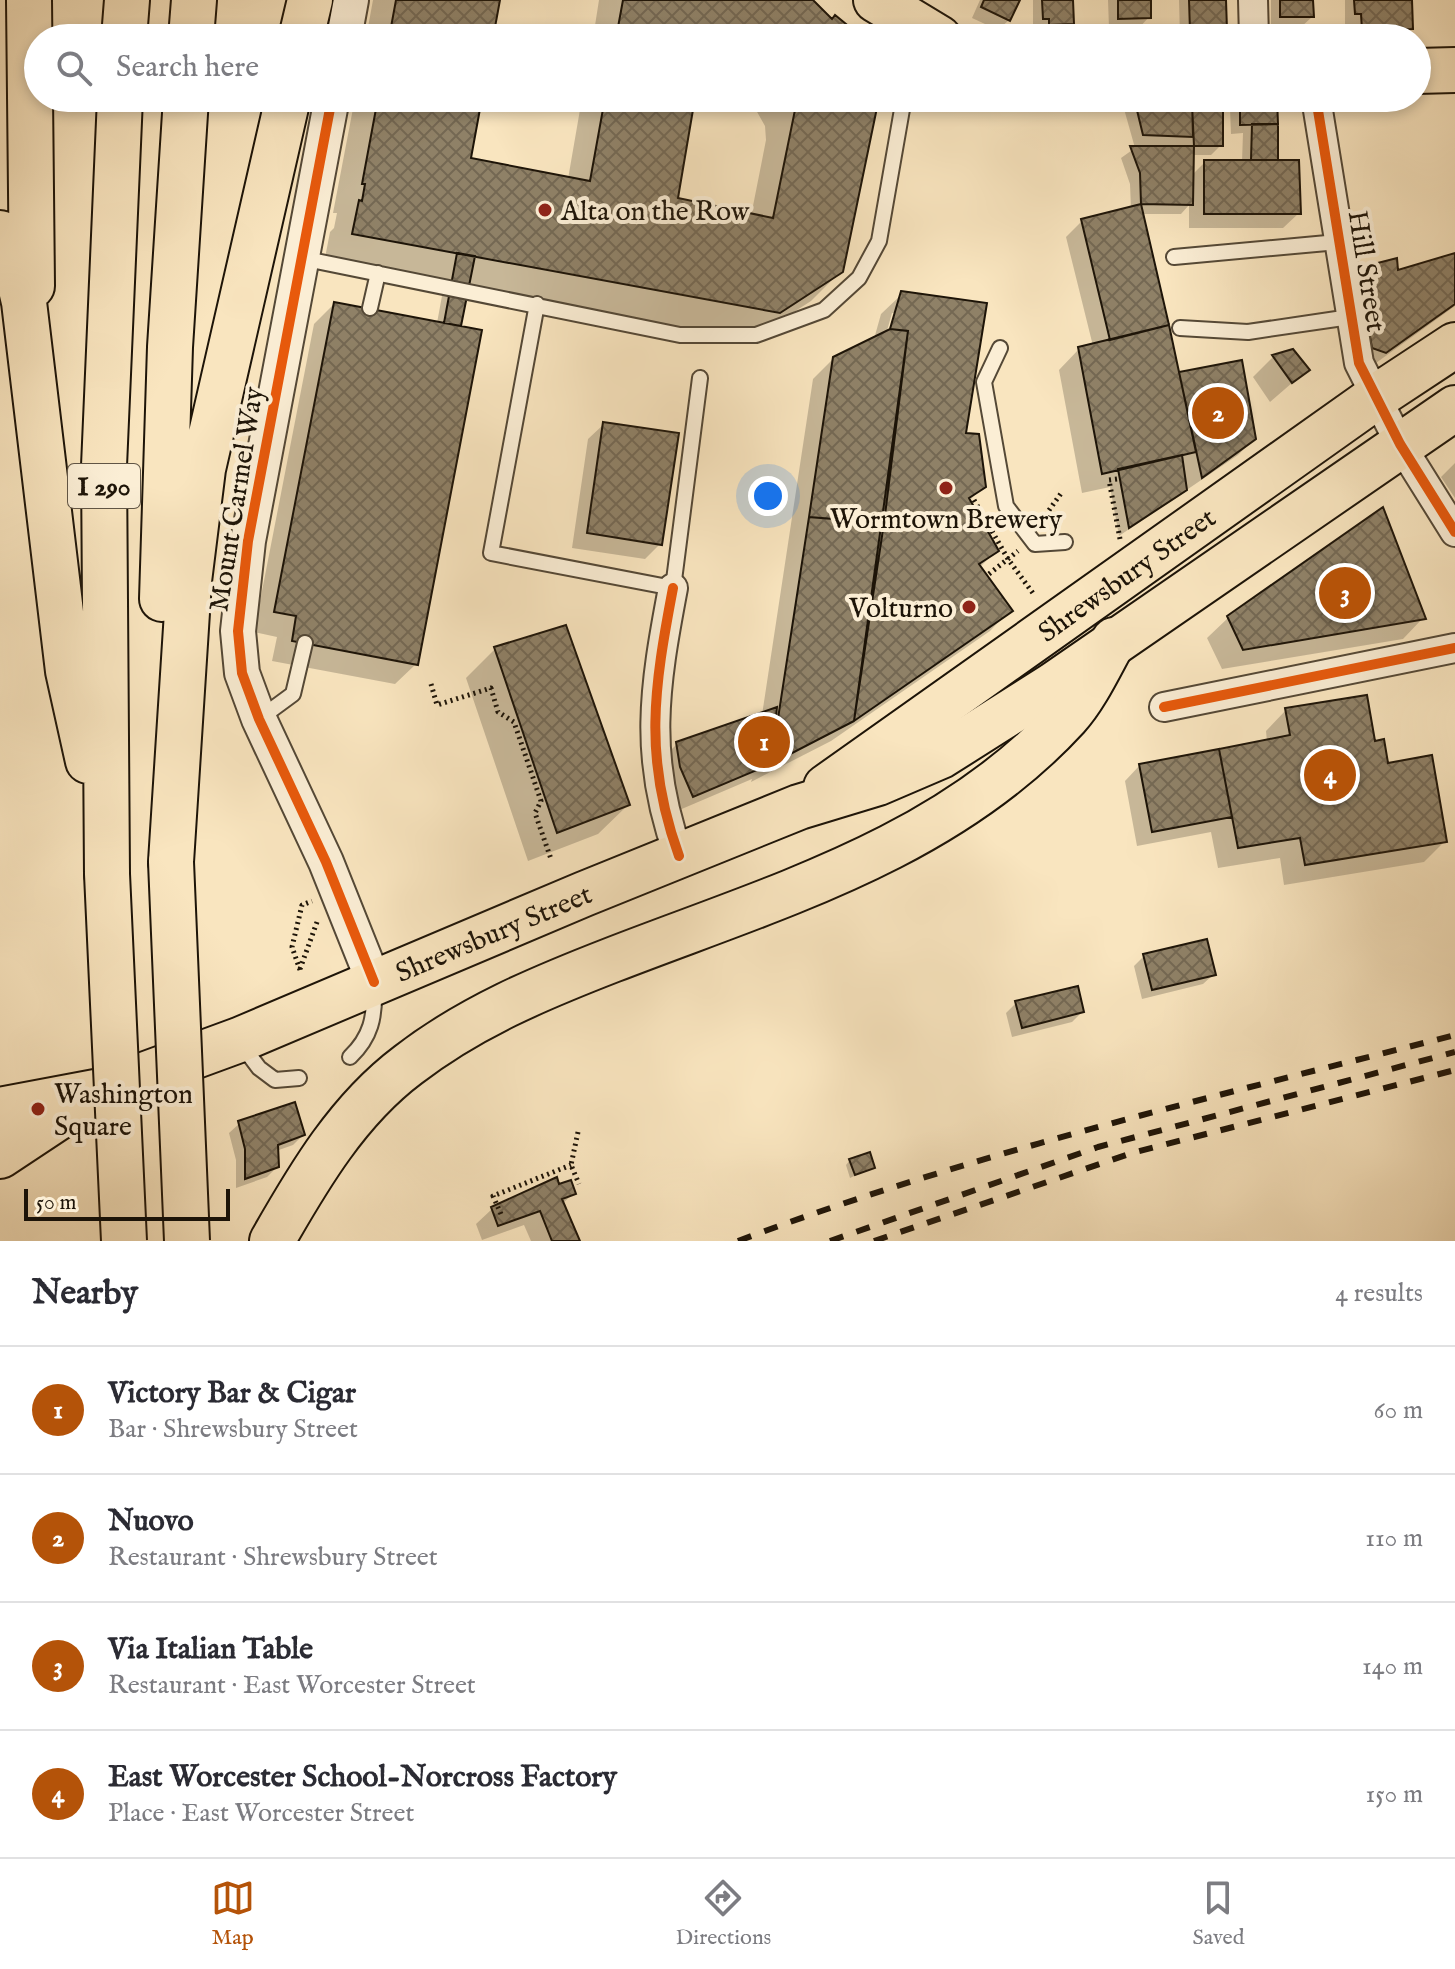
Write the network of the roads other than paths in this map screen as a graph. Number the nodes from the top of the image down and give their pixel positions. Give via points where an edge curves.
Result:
1 (29, 0) edge
2 (127, 0) edge
3 (194, 0) edge
4 (310, 0) edge
5 (351, 0) edge
6 (876, 0) edge
7 (1253, 0) edge
8 (29, 24) edge
9 (125, 24) edge
10 (192, 24) edge
11 (304, 24) edge
12 (347, 24) edge
13 (910, 24) edge
14 (1254, 24) edge
15 (1455, 70) edge
16 (1431, 71) edge
17 (30, 112) edge
18 (119, 112) edge
19 (185, 112) edge
20 (285, 112) edge
21 (329, 112) edge
22 (902, 112) edge
23 (1318, 112) edge
24 (0, 233) edge
25 (1338, 242) junction
26 (1174, 257) dead end
27 (301, 258) junction
28 (378, 273) junction
29 (537, 304) junction
30 (370, 308) dead end
31 (1350, 317) junction
32 (1180, 328) dead end
33 (1455, 345) edge
34 (1000, 348) dead end
35 (32, 364) junction
36 (700, 378) dead end
37 (1376, 397) junction
38 (1455, 408) edge
39 (1400, 444) junction
40 (1455, 532) edge
41 (1065, 542) dead end
42 (673, 588) junction
43 (1114, 640) junction
44 (305, 643) dead end
45 (1455, 648) edge
46 (1164, 707) dead end
47 (259, 719) junction
48 (799, 807) junction
49 (679, 856) junction
50 (171, 862) junction
51 (107, 874) junction
52 (374, 982) junction
53 (239, 1040) junction
54 (350, 1057) dead end
55 (299, 1078) dead end
56 (100, 1091) junction
57 (0, 1110) edge
58 (0, 1156) edge
59 (124, 1241) edge
60 (187, 1241) edge
61 (272, 1241) edge

1 - 8 main road
2 - 9 main road
3 - 10 main road
4 - 11 main road
5 - 12 street
6 - 13 main road
7 - 14 street
15 - 16 main road
17 - 35 main road
18 - 51 main road, I 290 via 104,466
19 - 50 main road, I 290 via 162,552
20 - 50 main road via 203,469 189,581
21 - 27 street, Mount Carmel Way
22 - 29 lane via 879,241 859,278 824,310 756,335 680,335
23 - 25 street, Hill Street
24 - 35 main road via 17,272
25 - 26 lane
25 - 31 street, Hill Street
27 - 28 lane
27 - 47 street, Mount Carmel Way via 248,541 239,617 239,658
28 - 29 lane
28 - 30 lane
29 - 42 lane via 491,553
31 - 32 lane via 1248,332
31 - 37 street, Hill Street via 1359,363
33 - 37 main road, Shrewsbury Street
34 - 41 lane via 984,382 1006,506 1035,544
35 - 51 main road via 68,671
36 - 42 lane
37 - 39 street, Hill Street
37 - 48 main road, Shrewsbury Street
38 - 39 main road, Shrewsbury Street
39 - 40 street, Hill Street
39 - 43 main road, Shrewsbury Street
42 - 49 street via 653,707 664,814
43 - 48 main road, Shrewsbury Street via 941,756 878,783
43 - 61 main road via 1069,715 998,783 944,819 812,884 523,995 408,1065 375,1095 315,1168
44 - 47 lane via 293,694
45 - 46 street
47 - 52 street, Mount Carmel Way via 326,862
48 - 49 main road, Shrewsbury Street
49 - 52 main road, Shrewsbury Street
50 - 60 main road, I 290, bridge
51 - 59 main road, I 290, bridge
52 - 53 main road, Shrewsbury Street
52 - 54 lane via 375,1017
53 - 55 lane via 275,1080
53 - 56 main road, Shrewsbury Street
56 - 57 main road, Shrewsbury Street
56 - 58 main road, Shrewsbury Street

